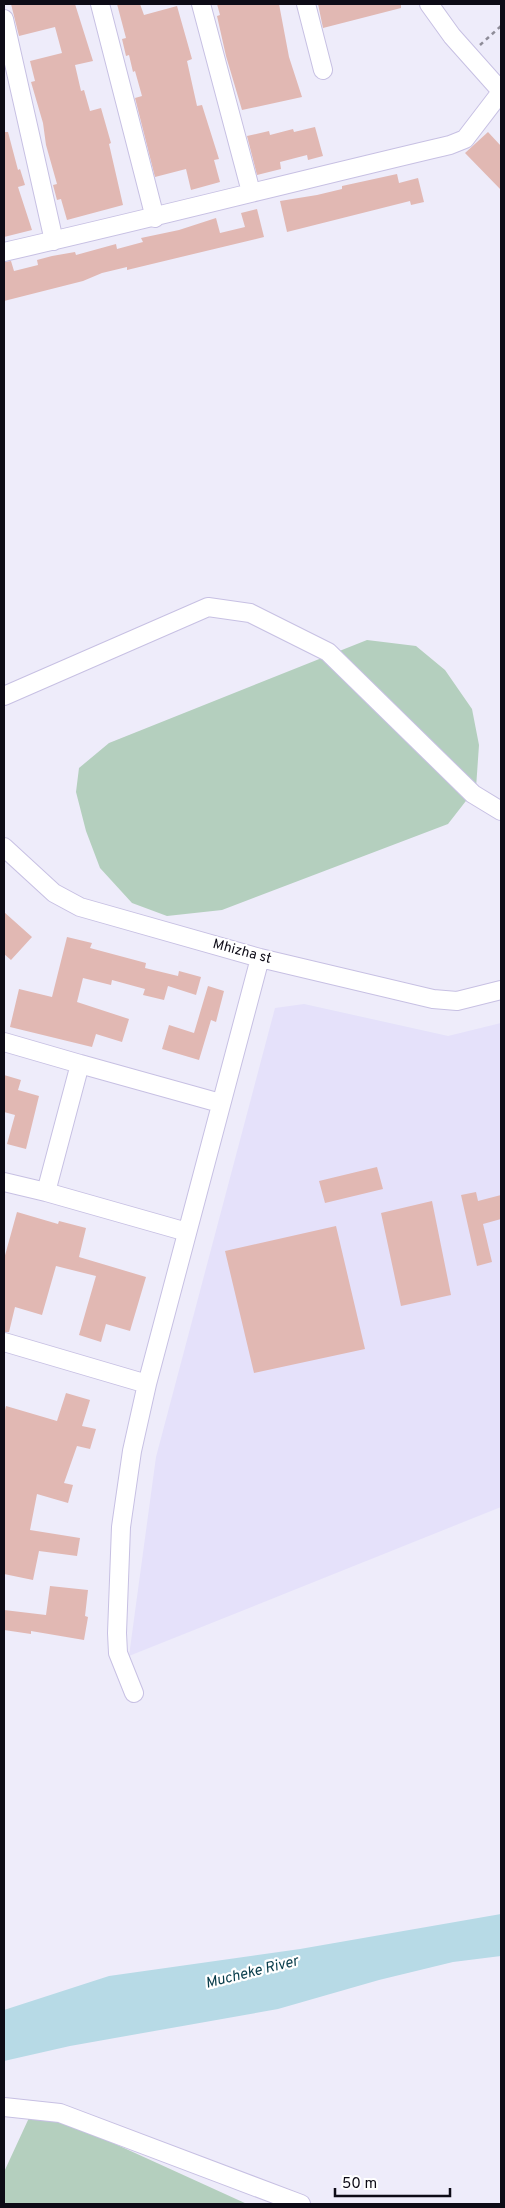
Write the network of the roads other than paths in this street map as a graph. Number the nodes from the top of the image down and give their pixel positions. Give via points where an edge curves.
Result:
1 (100, 4) edge
2 (200, 4) edge
3 (306, 4) edge
4 (429, 4) edge
5 (4, 19) edge
6 (323, 70) dead end
7 (501, 92) edge
8 (251, 192) junction
9 (155, 218) junction
10 (54, 241) junction
11 (4, 252) edge
12 (4, 696) edge
13 (501, 811) edge
14 (4, 847) edge
15 (260, 958) junction
16 (501, 990) edge
17 (4, 1042) edge
18 (80, 1064) junction
19 (220, 1103) junction
20 (4, 1182) edge
21 (46, 1192) junction
22 (187, 1232) junction
23 (4, 1342) edge
24 (147, 1384) junction
25 (134, 1693) dead end
26 (4, 2107) edge
27 (301, 2204) edge

1 - 9 street
2 - 8 street
3 - 6 street
4 - 7 street
5 - 10 street
7 - 8 street via 464,139 450,145
8 - 9 street
9 - 10 street
10 - 11 street
12 - 13 street via 208,607 250,613 328,652 473,794
14 - 15 street, Mhizha st via 54,893 72,904
15 - 16 street, Mhizha st via 434,999 457,1000
15 - 19 street
17 - 18 street
18 - 19 street
18 - 21 street
19 - 22 street
20 - 21 street
21 - 22 street
22 - 24 street
23 - 24 street
24 - 25 street via 132,1451 121,1527 118,1653
26 - 27 street via 60,2113

